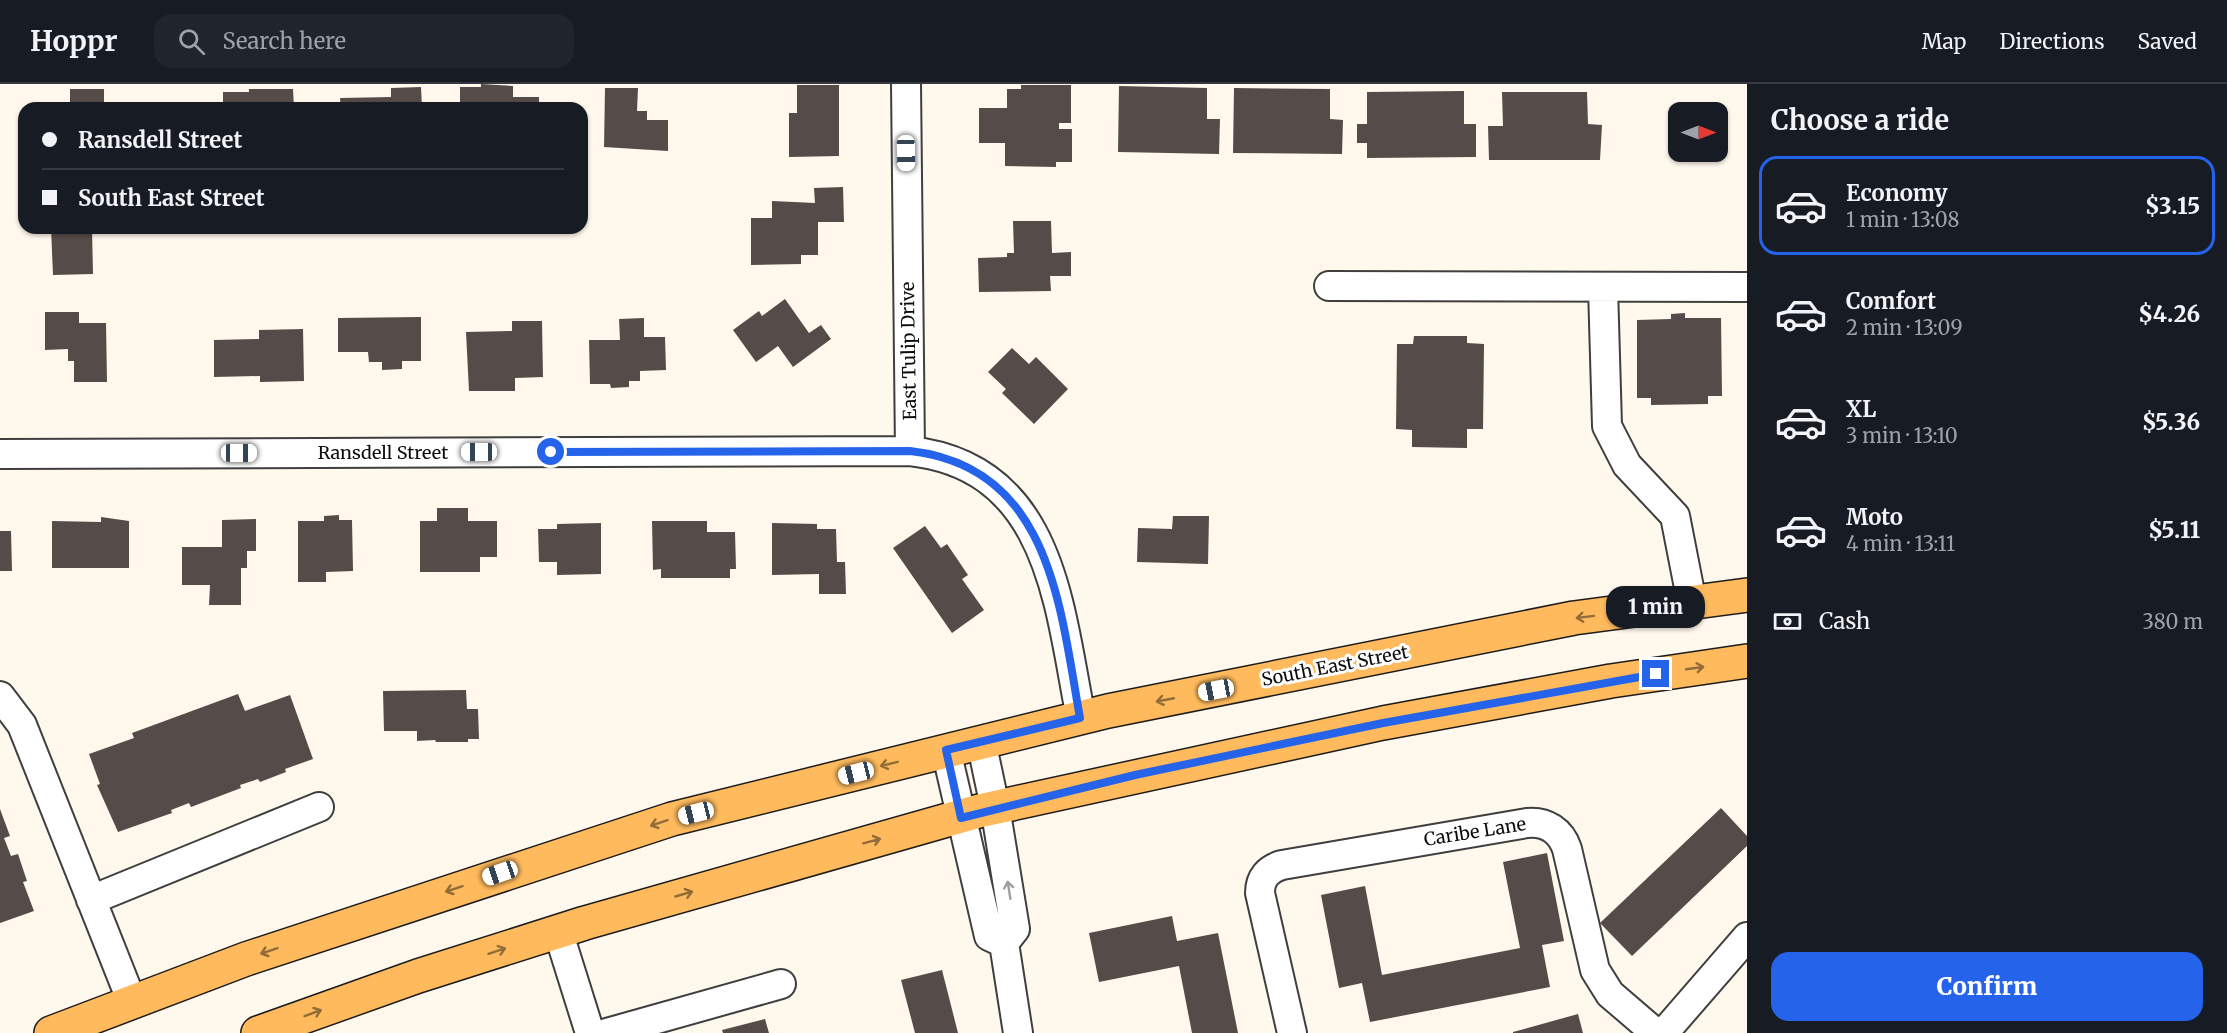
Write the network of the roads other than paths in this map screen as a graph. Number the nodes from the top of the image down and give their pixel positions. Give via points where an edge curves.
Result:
1 (906, 84) edge
2 (1329, 286) dead end
3 (1603, 287) junction
4 (1747, 287) edge
5 (910, 451) junction
6 (0, 454) edge
7 (1747, 595) edge
8 (1692, 603) junction
9 (1747, 661) edge
10 (0, 696) edge
11 (1080, 718) junction
12 (981, 741) junction
13 (946, 750) junction
14 (319, 807) dead end
15 (978, 812) junction
16 (91, 900) junction
17 (558, 931) junction
18 (1747, 937) edge
19 (781, 984) dead end
20 (132, 1002) junction
21 (51, 1033) edge
22 (258, 1033) edge
23 (590, 1033) edge
24 (607, 1033) edge
25 (1018, 1033) edge
26 (1292, 1033) edge

1 - 5 street, East Tulip Drive
2 - 3 street
3 - 4 street
3 - 8 street via 1606,426 1627,465 1675,516
5 - 6 street, Ransdell Street
5 - 11 street via 948,458 971,469 1003,493 1020,512 1054,578
7 - 8 main road, South East Street
8 -> 11 main road, South East Street via 1574,618
15 -> 9 main road via 1383,723 1611,681
10 - 16 street via 22,724
11 - 12 main road, South East Street
12 - 13 main road, South East Street
12 - 15 street
13 - 15 street
13 -> 20 main road, South East Street via 662,822 268,951
14 - 16 street
17 -> 15 main road
15 - 25 street via 1015,929 1004,943
16 - 20 street
22 -> 17 main road
17 - 23 street
18 - 26 street, Caribe Lane via 1661,1032 1652,1030 1604,987 1593,965 1567,849 1552,828 1527,823 1282,865 1267,873 1260,893
19 - 24 street
20 - 21 main road, South East Street

